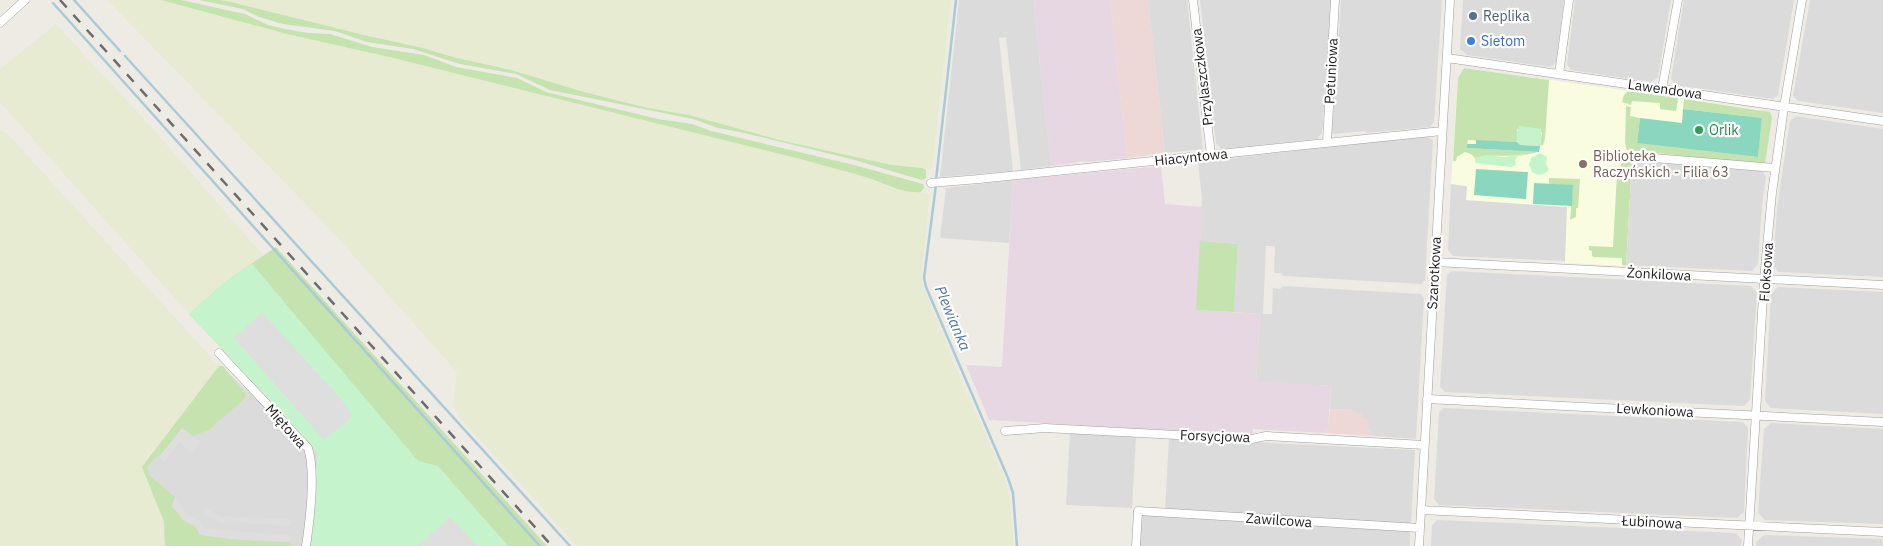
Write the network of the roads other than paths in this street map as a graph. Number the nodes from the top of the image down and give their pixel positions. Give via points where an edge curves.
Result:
1 (25, 0) edge
2 (1193, 0) edge
3 (1335, 0) edge
4 (1450, 0) edge
5 (1569, 0) edge
6 (1678, 0) edge
7 (1802, 0) edge
8 (0, 23) edge
9 (1447, 58) junction
10 (1559, 74) junction
11 (1662, 89) junction
12 (1784, 107) junction
13 (1883, 121) edge
14 (1442, 131) junction
15 (1327, 142) junction
16 (1211, 155) junction
17 (1629, 156) dead end
18 (1776, 168) junction
19 (935, 183) dead end
20 (1435, 262) junction
21 (1764, 280) junction
22 (1883, 285) edge
23 (219, 353) dead end
24 (1427, 399) junction
25 (1758, 415) junction
26 (1883, 422) edge
27 (1005, 430) dead end
28 (1424, 445) junction
29 (1421, 510) junction
30 (1749, 527) junction
31 (1420, 528) junction
32 (1883, 532) edge
33 (306, 546) edge
34 (1136, 546) edge
35 (1419, 546) edge
36 (1748, 546) edge

1 - 8 street
2 - 16 street, Przylaszczkowa
3 - 15 street, Petuniowa
4 - 9 street, Szarotkowa
5 - 10 street
6 - 11 street
7 - 12 street, Floksowa
9 - 10 street, Lawendowa
9 - 14 street, Szarotkowa
10 - 11 street, Lawendowa
11 - 12 street, Lawendowa
12 - 13 street, Lawendowa
12 - 18 street, Floksowa
14 - 15 street, Hiacyntowa
14 - 20 street, Szarotkowa
15 - 16 street, Hiacyntowa
16 - 19 street, Hiacyntowa
17 - 18 street
18 - 21 street, Floksowa
20 - 21 street, Żonkilowa
20 - 24 street, Szarotkowa
21 - 22 street, Żonkilowa
21 - 25 street, Floksowa
23 - 33 street, Miętowa via 308,448 312,460
24 - 25 street, Lewkoniowa
24 - 28 street, Szarotkowa
25 - 26 street, Lewkoniowa
25 - 30 street, Floksowa
27 - 28 street, Forsycjowa via 1044,428
28 - 29 street, Szarotkowa
29 - 30 street, Łubinowa
29 - 31 street, Szarotkowa
30 - 32 street, Łubinowa
30 - 36 street, Floksowa
31 - 34 street, Zawilcowa via 1138,511
31 - 35 street, Szarotkowa

